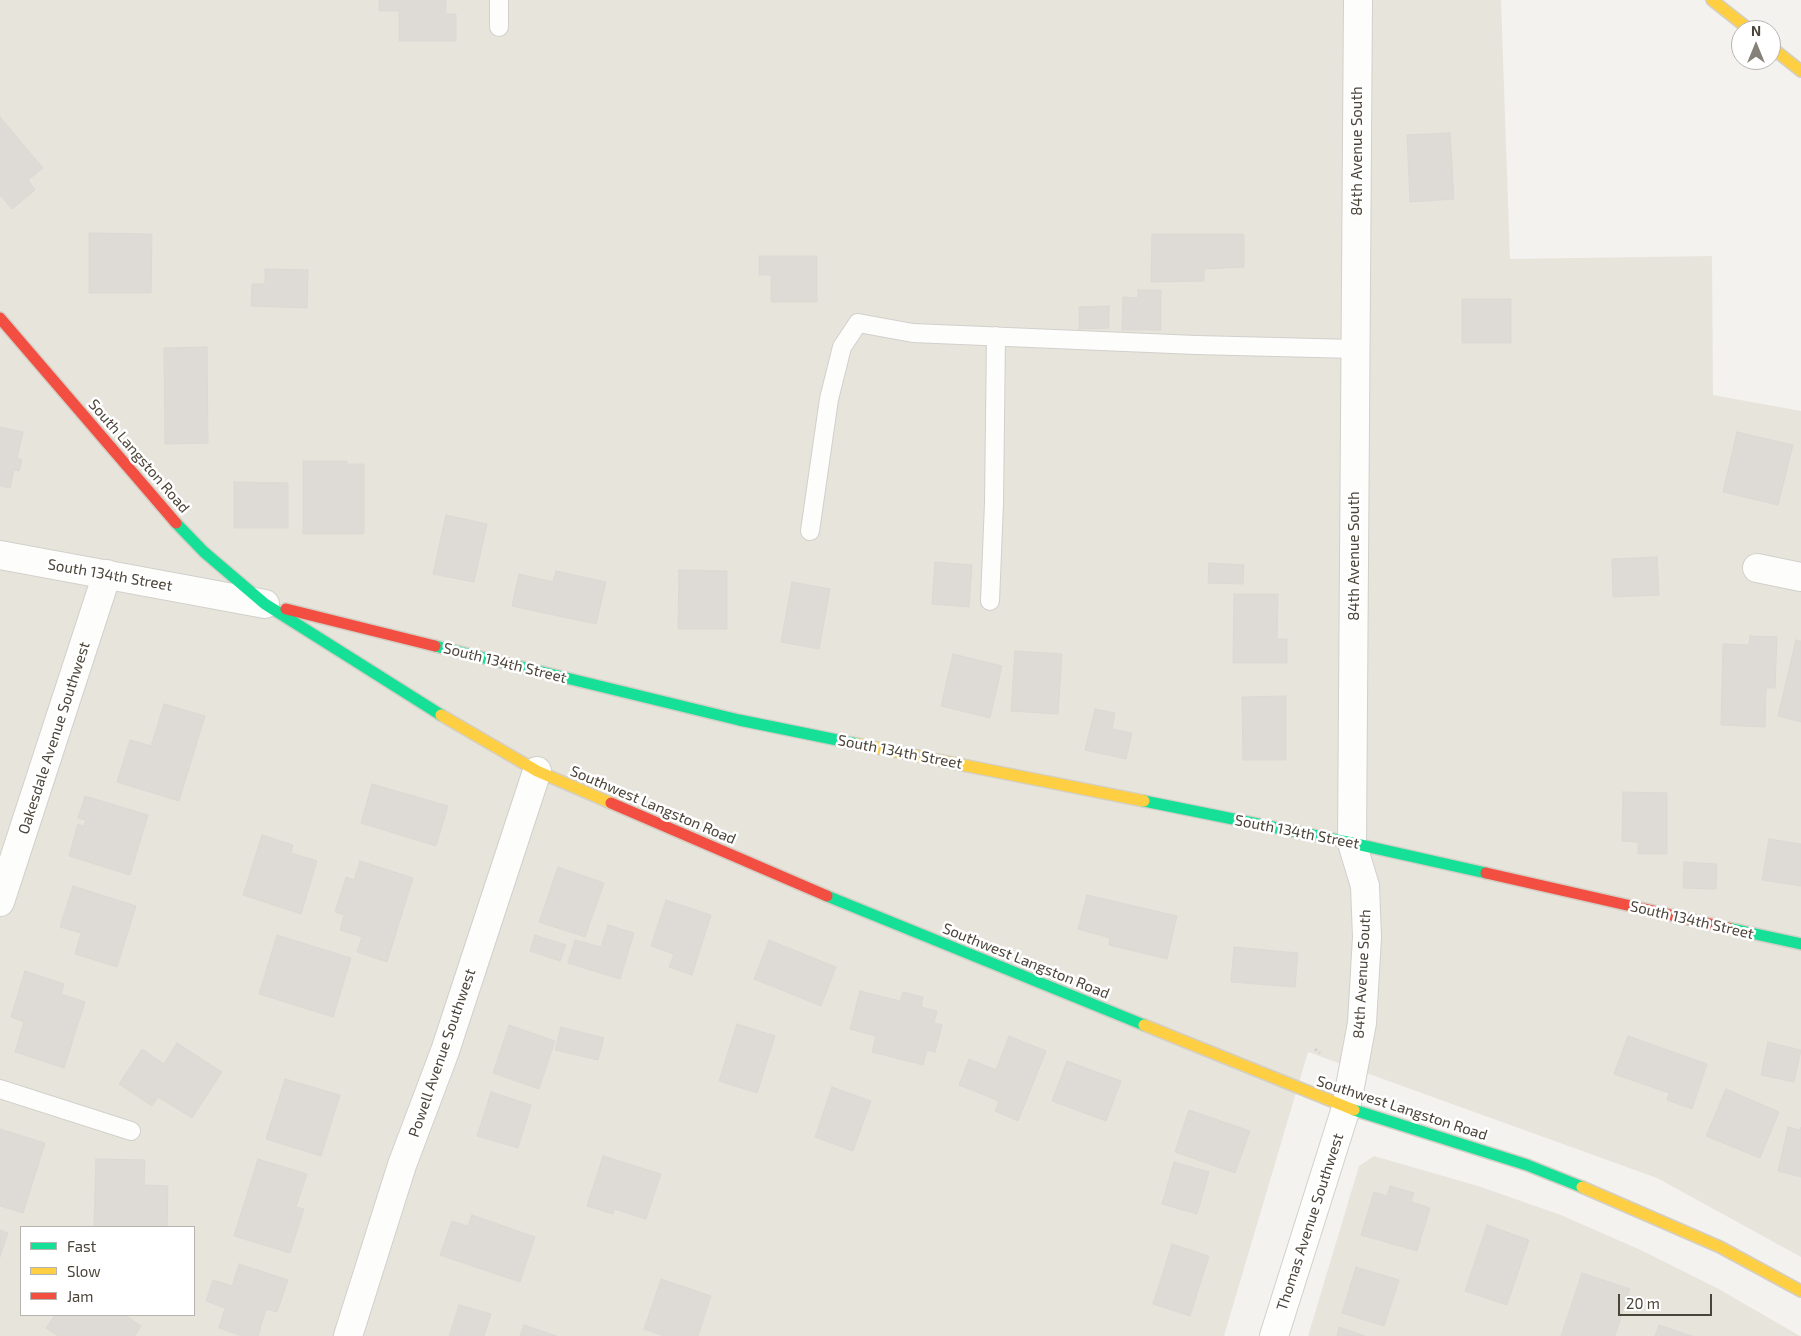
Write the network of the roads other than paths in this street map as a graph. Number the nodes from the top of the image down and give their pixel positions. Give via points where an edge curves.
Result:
1 (499, 0) edge
2 (1358, 0) edge
3 (1712, 0) edge
4 (1737, 20) edge
5 (499, 27) dead end
6 (1781, 55) edge
7 (1801, 71) edge
8 (0, 318) edge
9 (996, 336) junction
10 (1355, 349) junction
11 (810, 531) dead end
12 (0, 555) edge
13 (1757, 568) dead end
14 (107, 574) junction
15 (1801, 577) edge
16 (990, 601) dead end
17 (265, 604) junction
18 (537, 771) junction
19 (1352, 843) junction
20 (0, 902) edge
21 (1801, 944) edge
22 (0, 1089) edge
23 (1346, 1108) junction
24 (131, 1131) dead end
25 (1801, 1291) edge
26 (348, 1336) edge
27 (1274, 1336) edge

1 - 5 lane
2 - 10 street, 84th Avenue South
3 - 4 street
6 - 7 street
8 - 17 street, South Langston Road via 169,515 204,552
9 - 10 lane
9 - 11 lane via 913,333 858,323 842,347 829,399
9 - 16 lane
10 - 19 street, 84th Avenue South
12 - 14 street, South 134th Street
13 - 15 street
14 - 17 street, South 134th Street
14 - 20 street, Oakesdale Avenue Southwest
17 - 18 street, Southwest Langston Road via 413,699
17 - 19 street, South 134th Street via 739,720
18 - 23 street, Southwest Langston Road via 777,875
18 - 26 street, Powell Avenue Southwest via 445,1051 402,1165
19 - 21 street, South 134th Street
19 - 23 street, 84th Avenue South via 1365,886 1367,937 1362,1023
22 - 24 lane
23 - 25 street, Southwest Langston Road via 1528,1165 1720,1247
23 - 27 street, Thomas Avenue Southwest

